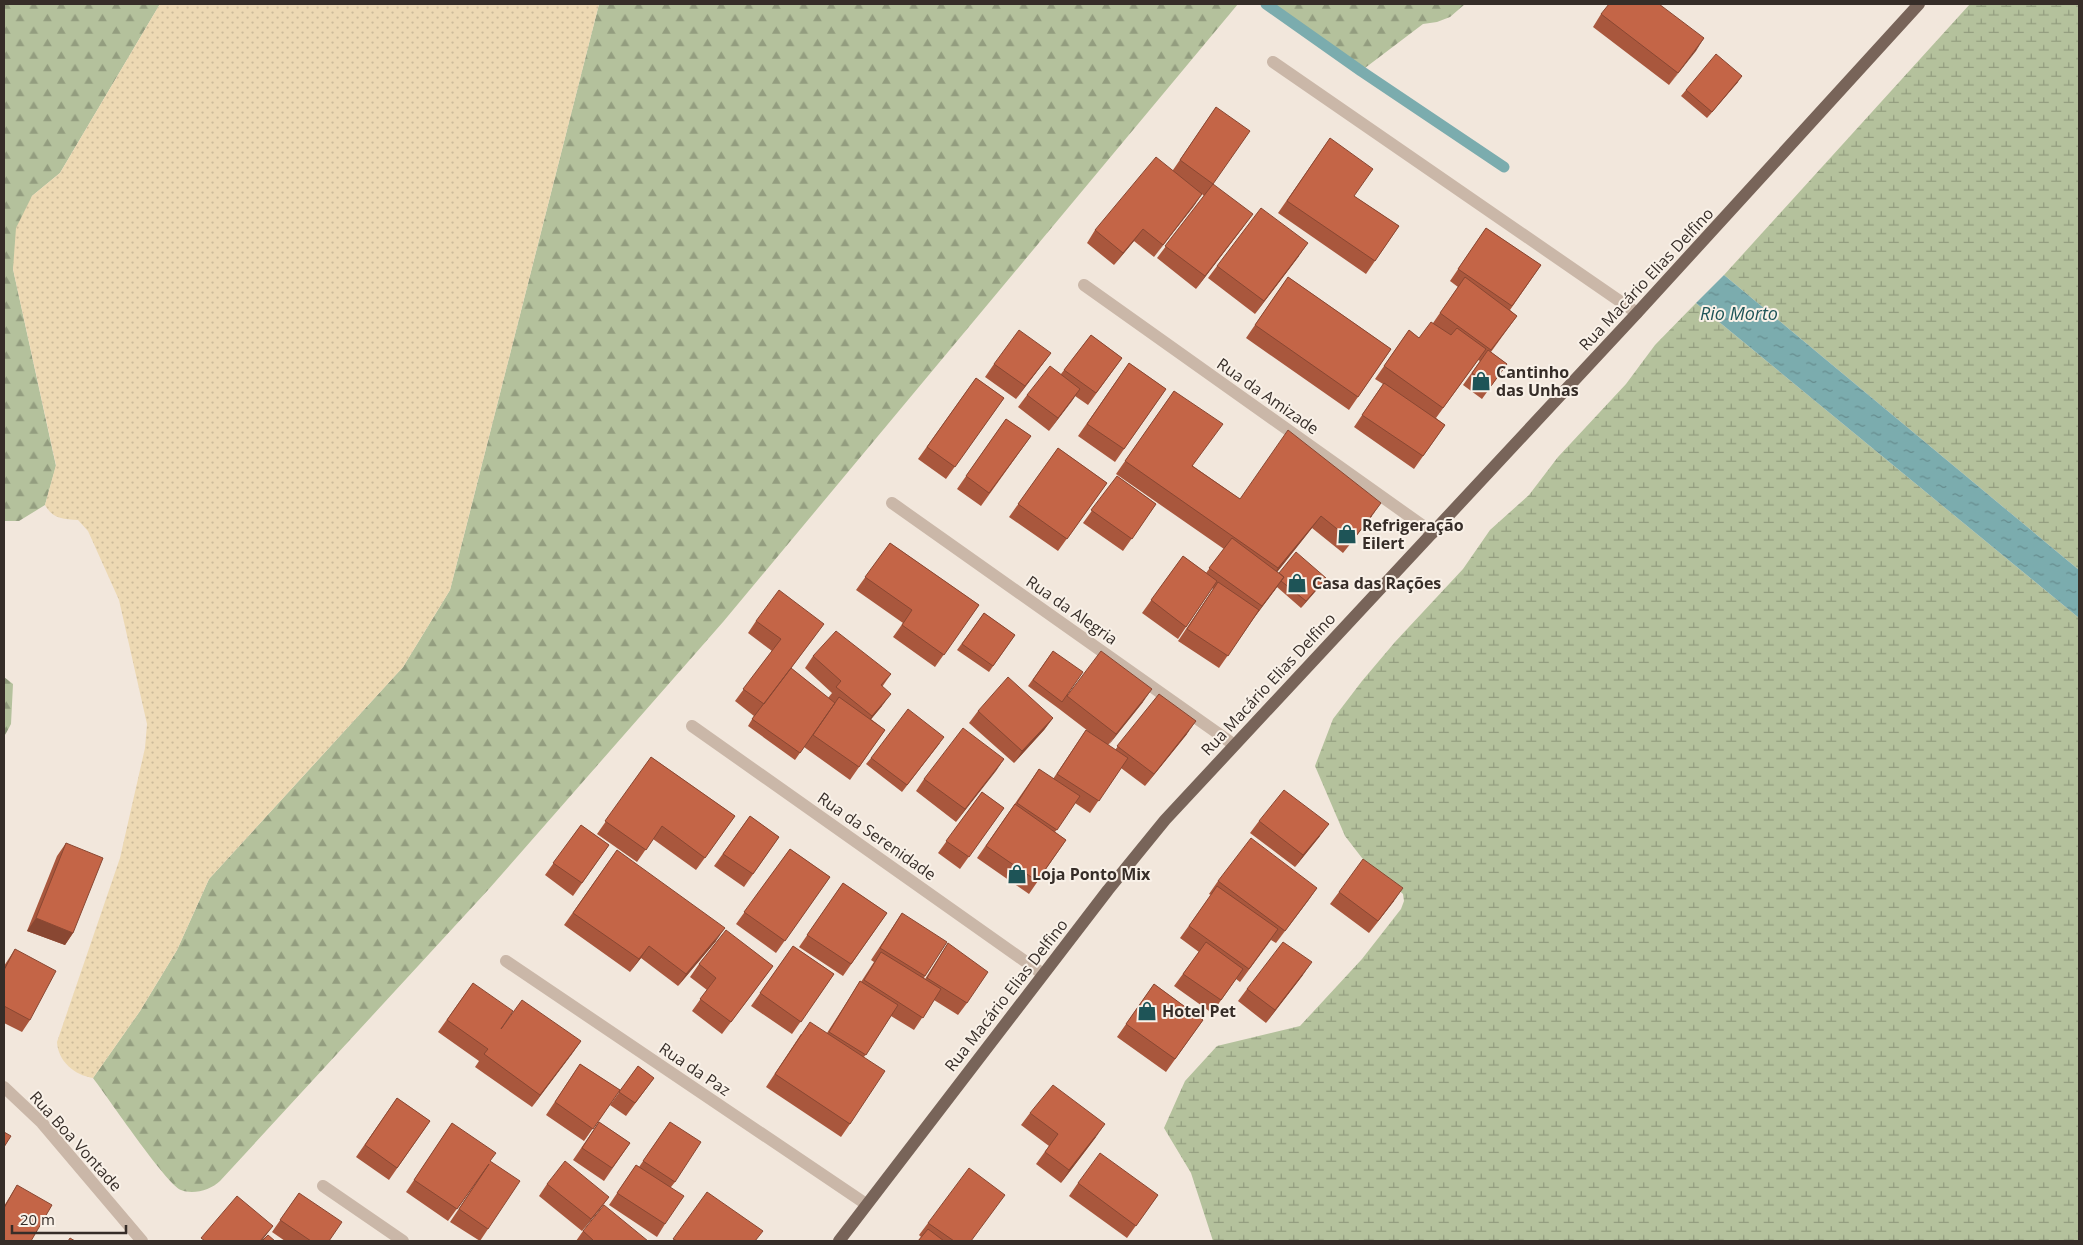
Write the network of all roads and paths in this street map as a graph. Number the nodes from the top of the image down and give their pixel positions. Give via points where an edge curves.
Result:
1 (1920, 4) edge
2 (1272, 62) dead end
3 (1084, 286) dead end
4 (1637, 313) junction
5 (892, 503) dead end
6 (1433, 533) junction
7 (692, 726) dead end
8 (1233, 744) junction
9 (506, 961) dead end
10 (1043, 974) junction
11 (4, 1087) edge
12 (324, 1186) dead end
13 (866, 1204) junction
14 (142, 1241) edge
15 (403, 1241) edge
16 (839, 1241) edge

1 - 4 main road, Rua Macário Elias Delfino
2 - 4 street
3 - 6 street, Rua da Amizade
4 - 6 main road, Rua Macário Elias Delfino
5 - 8 street, Rua da Alegria
6 - 8 main road, Rua Macário Elias Delfino
7 - 10 street, Rua da Serenidade
8 - 10 main road, Rua Macário Elias Delfino via 1165,820
9 - 13 street, Rua da Paz
10 - 13 main road, Rua Macário Elias Delfino
11 - 14 street, Rua Boa Vontade via 42,1123
12 - 15 street
13 - 16 main road, Rua Macário Elias Delfino

